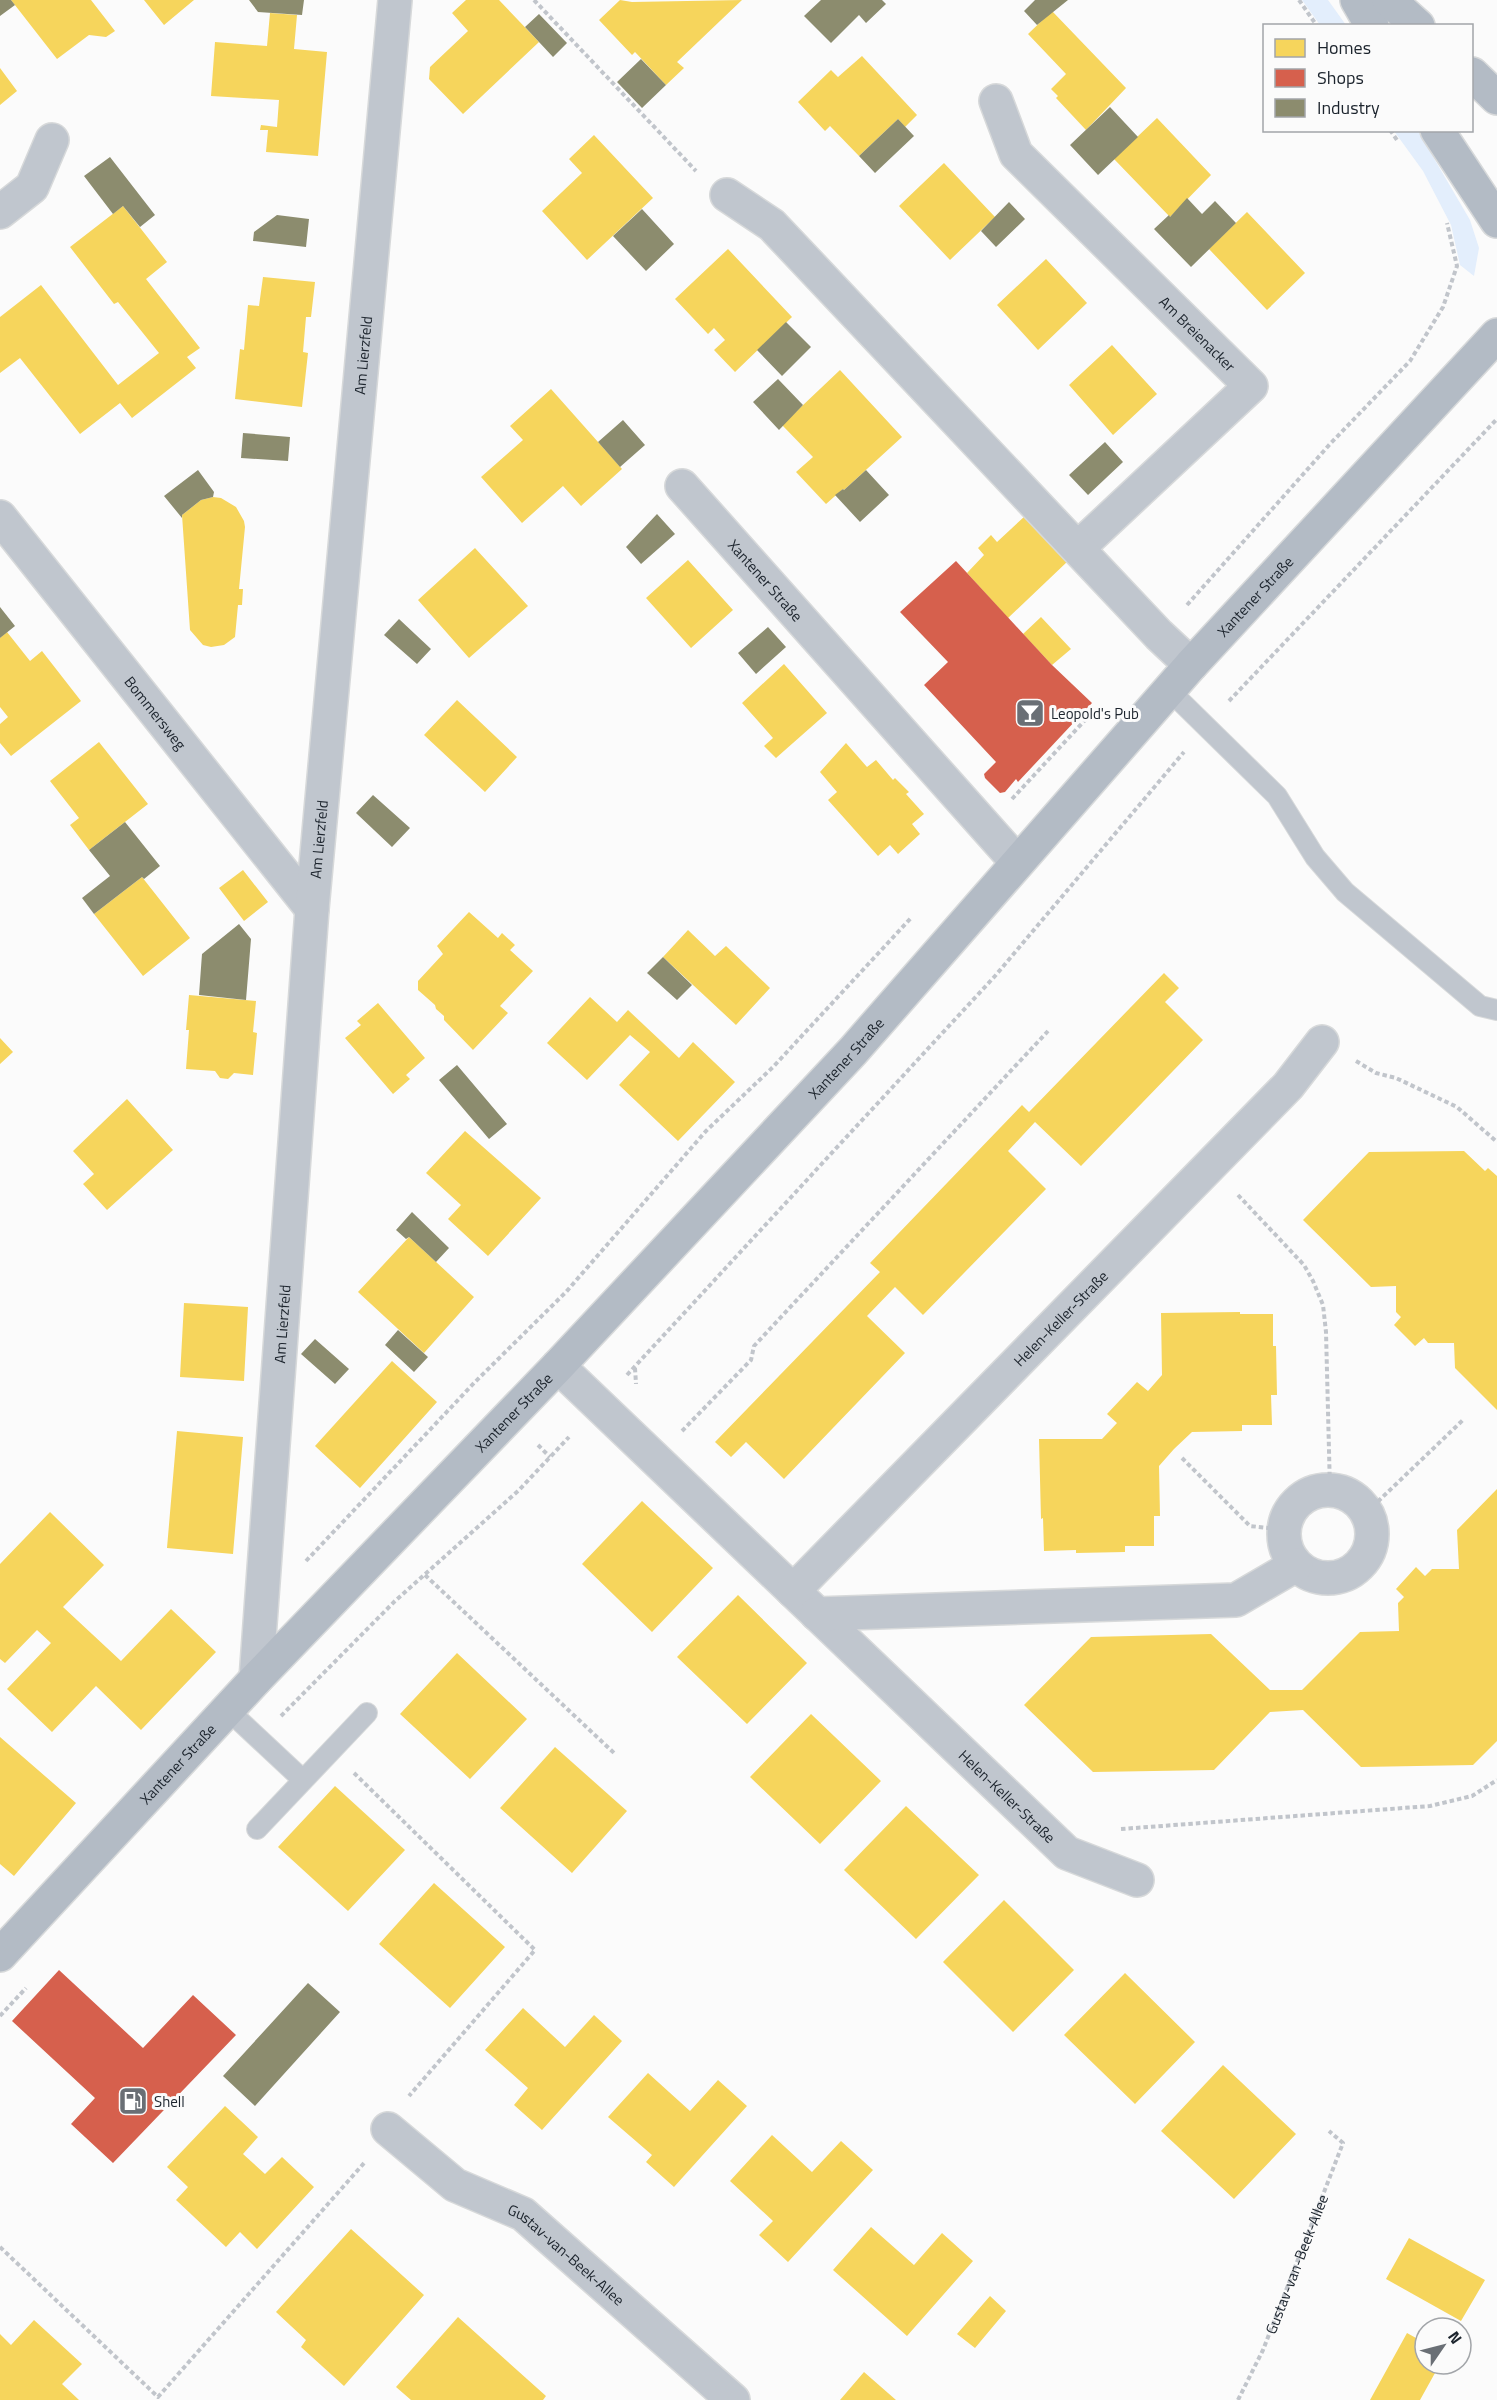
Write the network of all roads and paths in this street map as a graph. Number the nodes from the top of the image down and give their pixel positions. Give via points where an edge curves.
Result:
1 (395, 0) edge
2 (534, 0) edge
3 (1299, 0) edge
4 (1357, 0) edge
5 (1389, 0) edge
6 (1316, 24) edge
7 (1371, 24) edge
8 (1416, 24) edge
9 (996, 101) dead end
10 (1438, 132) edge
11 (52, 140) dead end
12 (727, 195) joint
13 (0, 212) edge
14 (1497, 220) edge
15 (1457, 266) dead end
16 (1497, 335) edge
17 (1497, 419) edge
18 (682, 486) dead end
19 (0, 517) edge
20 (1078, 548) junction
21 (1159, 635) junction
22 (1191, 665) junction
23 (1169, 690) junction
24 (1090, 714) dead end
25 (1206, 725) junction
26 (990, 833) junction
27 (1017, 862) junction
28 (312, 909) junction
29 (912, 917) dead end
30 (1497, 1010) edge
31 (1048, 1031) dead end
32 (1322, 1042) joint
33 (1497, 1142) edge
34 (1210, 1166) junction
35 (558, 1366) junction
36 (627, 1376) dead end
37 (1464, 1419) dead end
38 (675, 1438) dead end
39 (1182, 1458) dead end
40 (1330, 1490) junction
41 (1367, 1512) junction
42 (1284, 1529) junction
43 (1296, 1565) junction
44 (425, 1575) dead end
45 (793, 1591) junction
46 (261, 1609) junction
47 (817, 1614) junction
48 (256, 1679) junction
49 (228, 1710) junction
50 (367, 1713) dead end
51 (332, 1751) junction
52 (614, 1753) dead end
53 (303, 1780) junction
54 (1497, 1780) edge
55 (256, 1829) dead end
56 (1067, 1853) junction
57 (1137, 1880) dead end
58 (0, 1955) edge
59 (388, 2129) junction
60 (1329, 2132) dead end
61 (0, 2247) edge
62 (160, 2398) edge
63 (733, 2400) edge
64 (1238, 2400) edge

1 - 28 street, Am Lierzfeld
2 - 12 path via 689,166
3 - 6 path
4 - 7 main road
5 - 8 main road
9 - 20 street, Am Breienacker via 1016,154 1251,386
10 - 14 main road
11 - 13 street via 32,187
12 - 20 street via 772,225
15 - 21 path via 1443,307 1410,361
16 - 22 main road, Xantener Straße
17 - 25 path
18 - 26 street, Xantener Straße
19 - 28 street, Bommersweg
20 - 21 street
21 - 22 street
22 - 23 main road, Xantener Straße
23 - 25 lane
23 - 27 main road, Xantener Straße
24 - 26 path via 1031,776 996,819
25 - 30 lane via 1277,796 1315,857 1345,892 1480,1006
25 - 36 path via 995,976
26 - 27 street, Xantener Straße
27 - 35 main road, Xantener Straße via 853,1051
28 - 46 street, Am Lierzfeld
29 - 46 path via 773,1067 706,1131 566,1292 475,1382
31 - 38 path via 754,1346 751,1360
32 - 33 path via 1376,1073 1396,1078 1457,1107
32 - 34 street, Helen-Keller-Straße via 1288,1086
34 - 40 path via 1297,1256 1323,1305
34 - 45 street, Helen-Keller-Straße
35 - 45 street, Helen-Keller-Straße
35 - 48 main road, Xantener Straße
37 - 41 path
39 - 42 path via 1250,1526
40 - 41 street via 1355,1499
40 - 42 street via 1301,1499 1290,1512
41 - 43 street via 1372,1528 1370,1548 1359,1566 1331,1578 1316,1577
42 - 43 street via 1287,1549
43 - 47 street via 1236,1600
44 - 52 path
45 - 47 street, Helen-Keller-Straße
46 - 48 street, Am Lierzfeld
47 - 56 street, Helen-Keller-Straße
48 - 49 main road, Xantener Straße
49 - 53 lane
49 - 58 main road, Xantener Straße
50 - 51 lane
51 - 53 lane
51 - 59 path via 535,1950 414,2088
53 - 55 lane
54 - 56 path via 1472,1796 1430,1806 1088,1832
56 - 57 street, Helen-Keller-Straße
59 - 62 path via 362,2166
59 - 63 street, Gustav-van-Beek-Allee via 454,2185 523,2214
60 - 64 path, Gustav-van-Beek-Allee via 1343,2144 1263,2350
61 - 62 path

